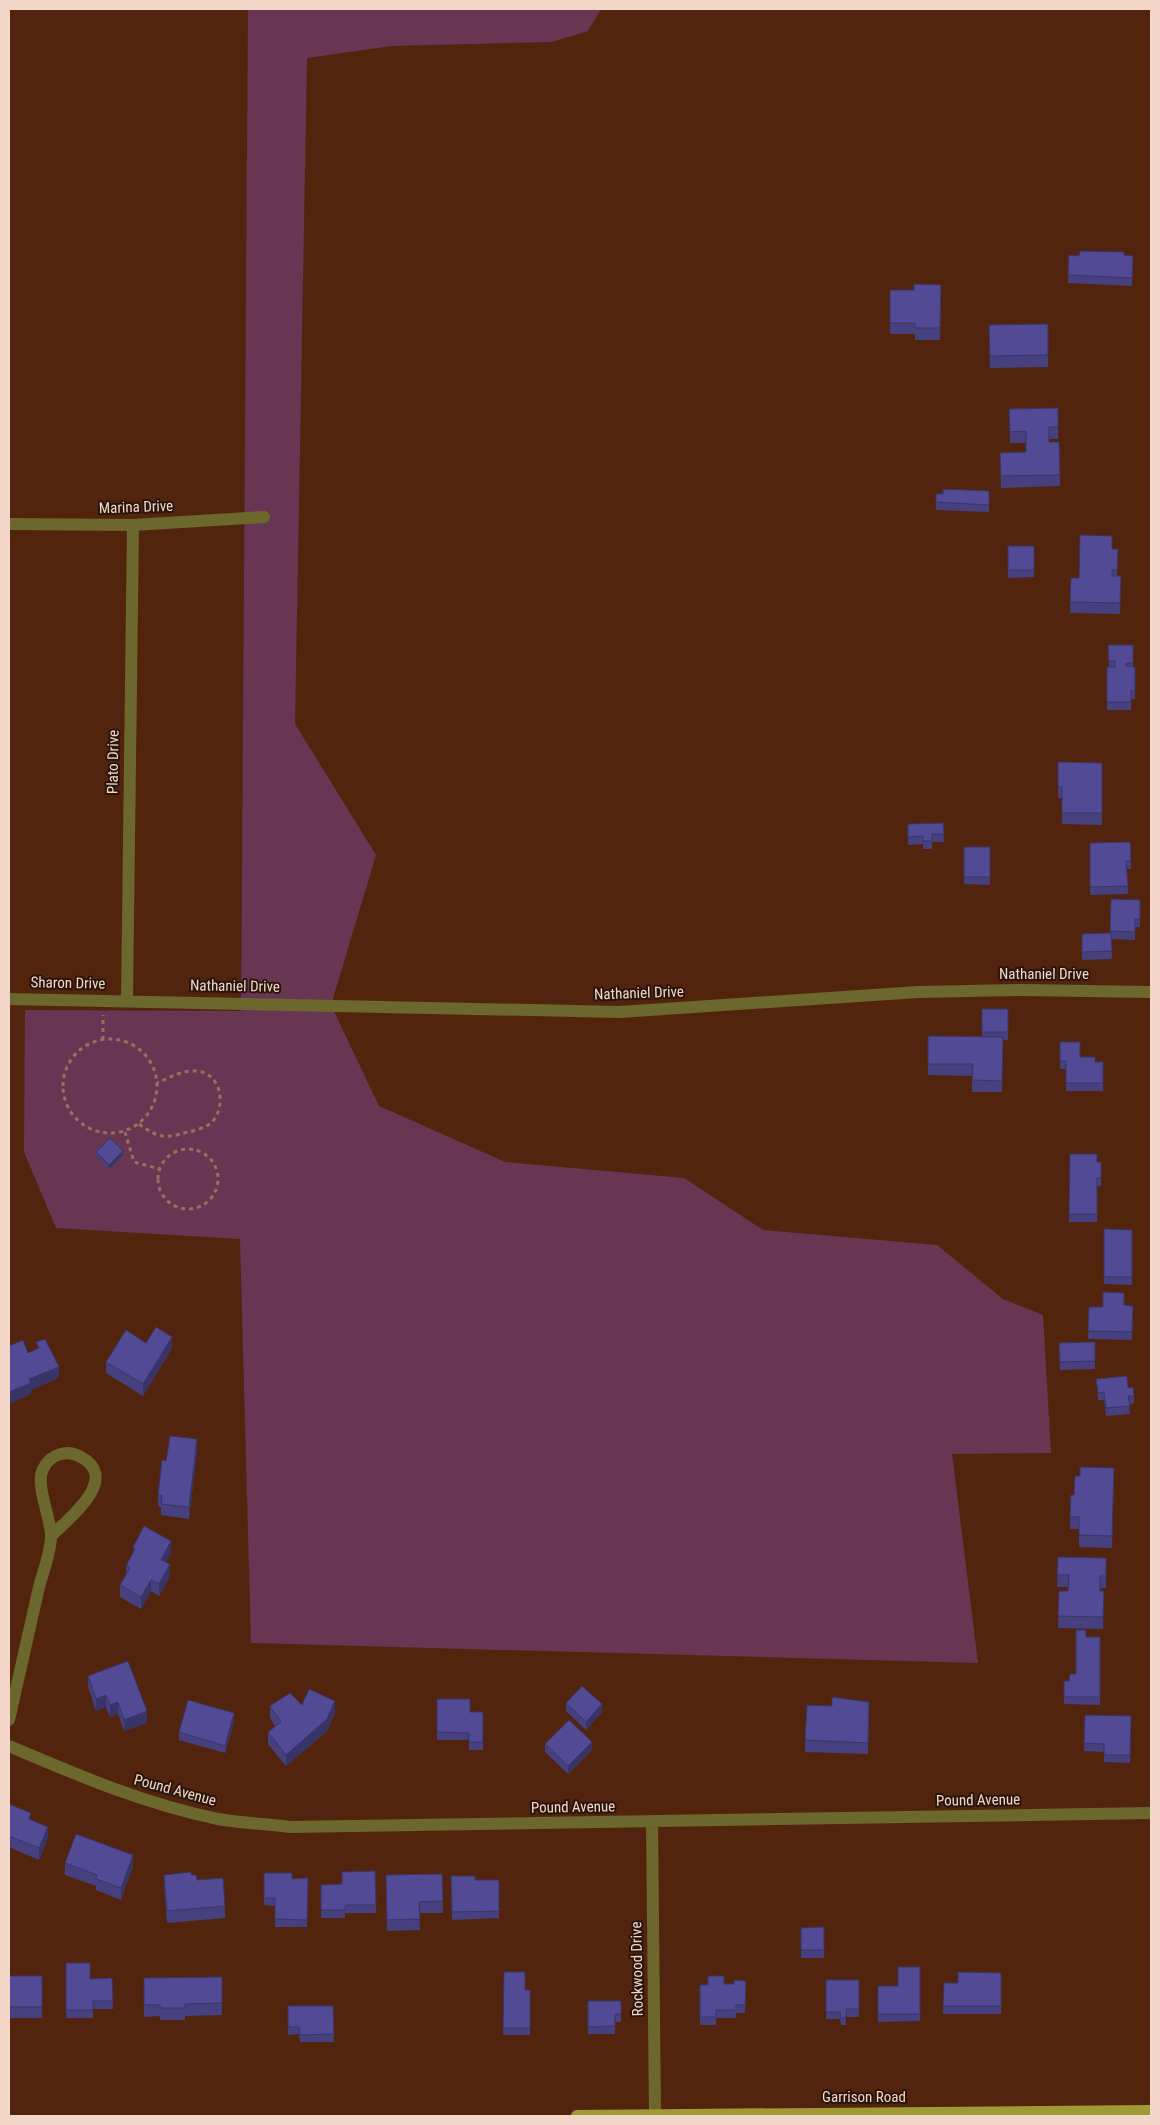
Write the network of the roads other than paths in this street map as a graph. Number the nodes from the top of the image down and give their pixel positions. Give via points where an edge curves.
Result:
1 (264, 517) dead end
2 (9, 524) edge
3 (133, 525) junction
4 (1151, 992) edge
5 (9, 999) edge
6 (127, 1000) junction
7 (51, 1536) junction
8 (9, 1720) edge
9 (9, 1746) edge
10 (1151, 1813) edge
11 (652, 1822) junction
12 (1151, 2111) edge
13 (655, 2115) edge
14 (577, 2116) edge

1 - 3 street, Marina Drive
2 - 3 street, Marina Drive
3 - 6 street, Plato Drive
4 - 6 street, Nathaniel Drive via 918,992 620,1012
5 - 6 street, Sharon Drive
7 - 7 street via 90,1497 95,1484 93,1468 70,1452 52,1458 41,1471
7 - 8 street
9 - 11 street, Pound Avenue via 95,1783 153,1803 219,1819 290,1827
10 - 11 street, Pound Avenue
11 - 13 street, Rockwood Drive
12 - 13 main road, Garrison Road
13 - 14 main road, Garrison Road

